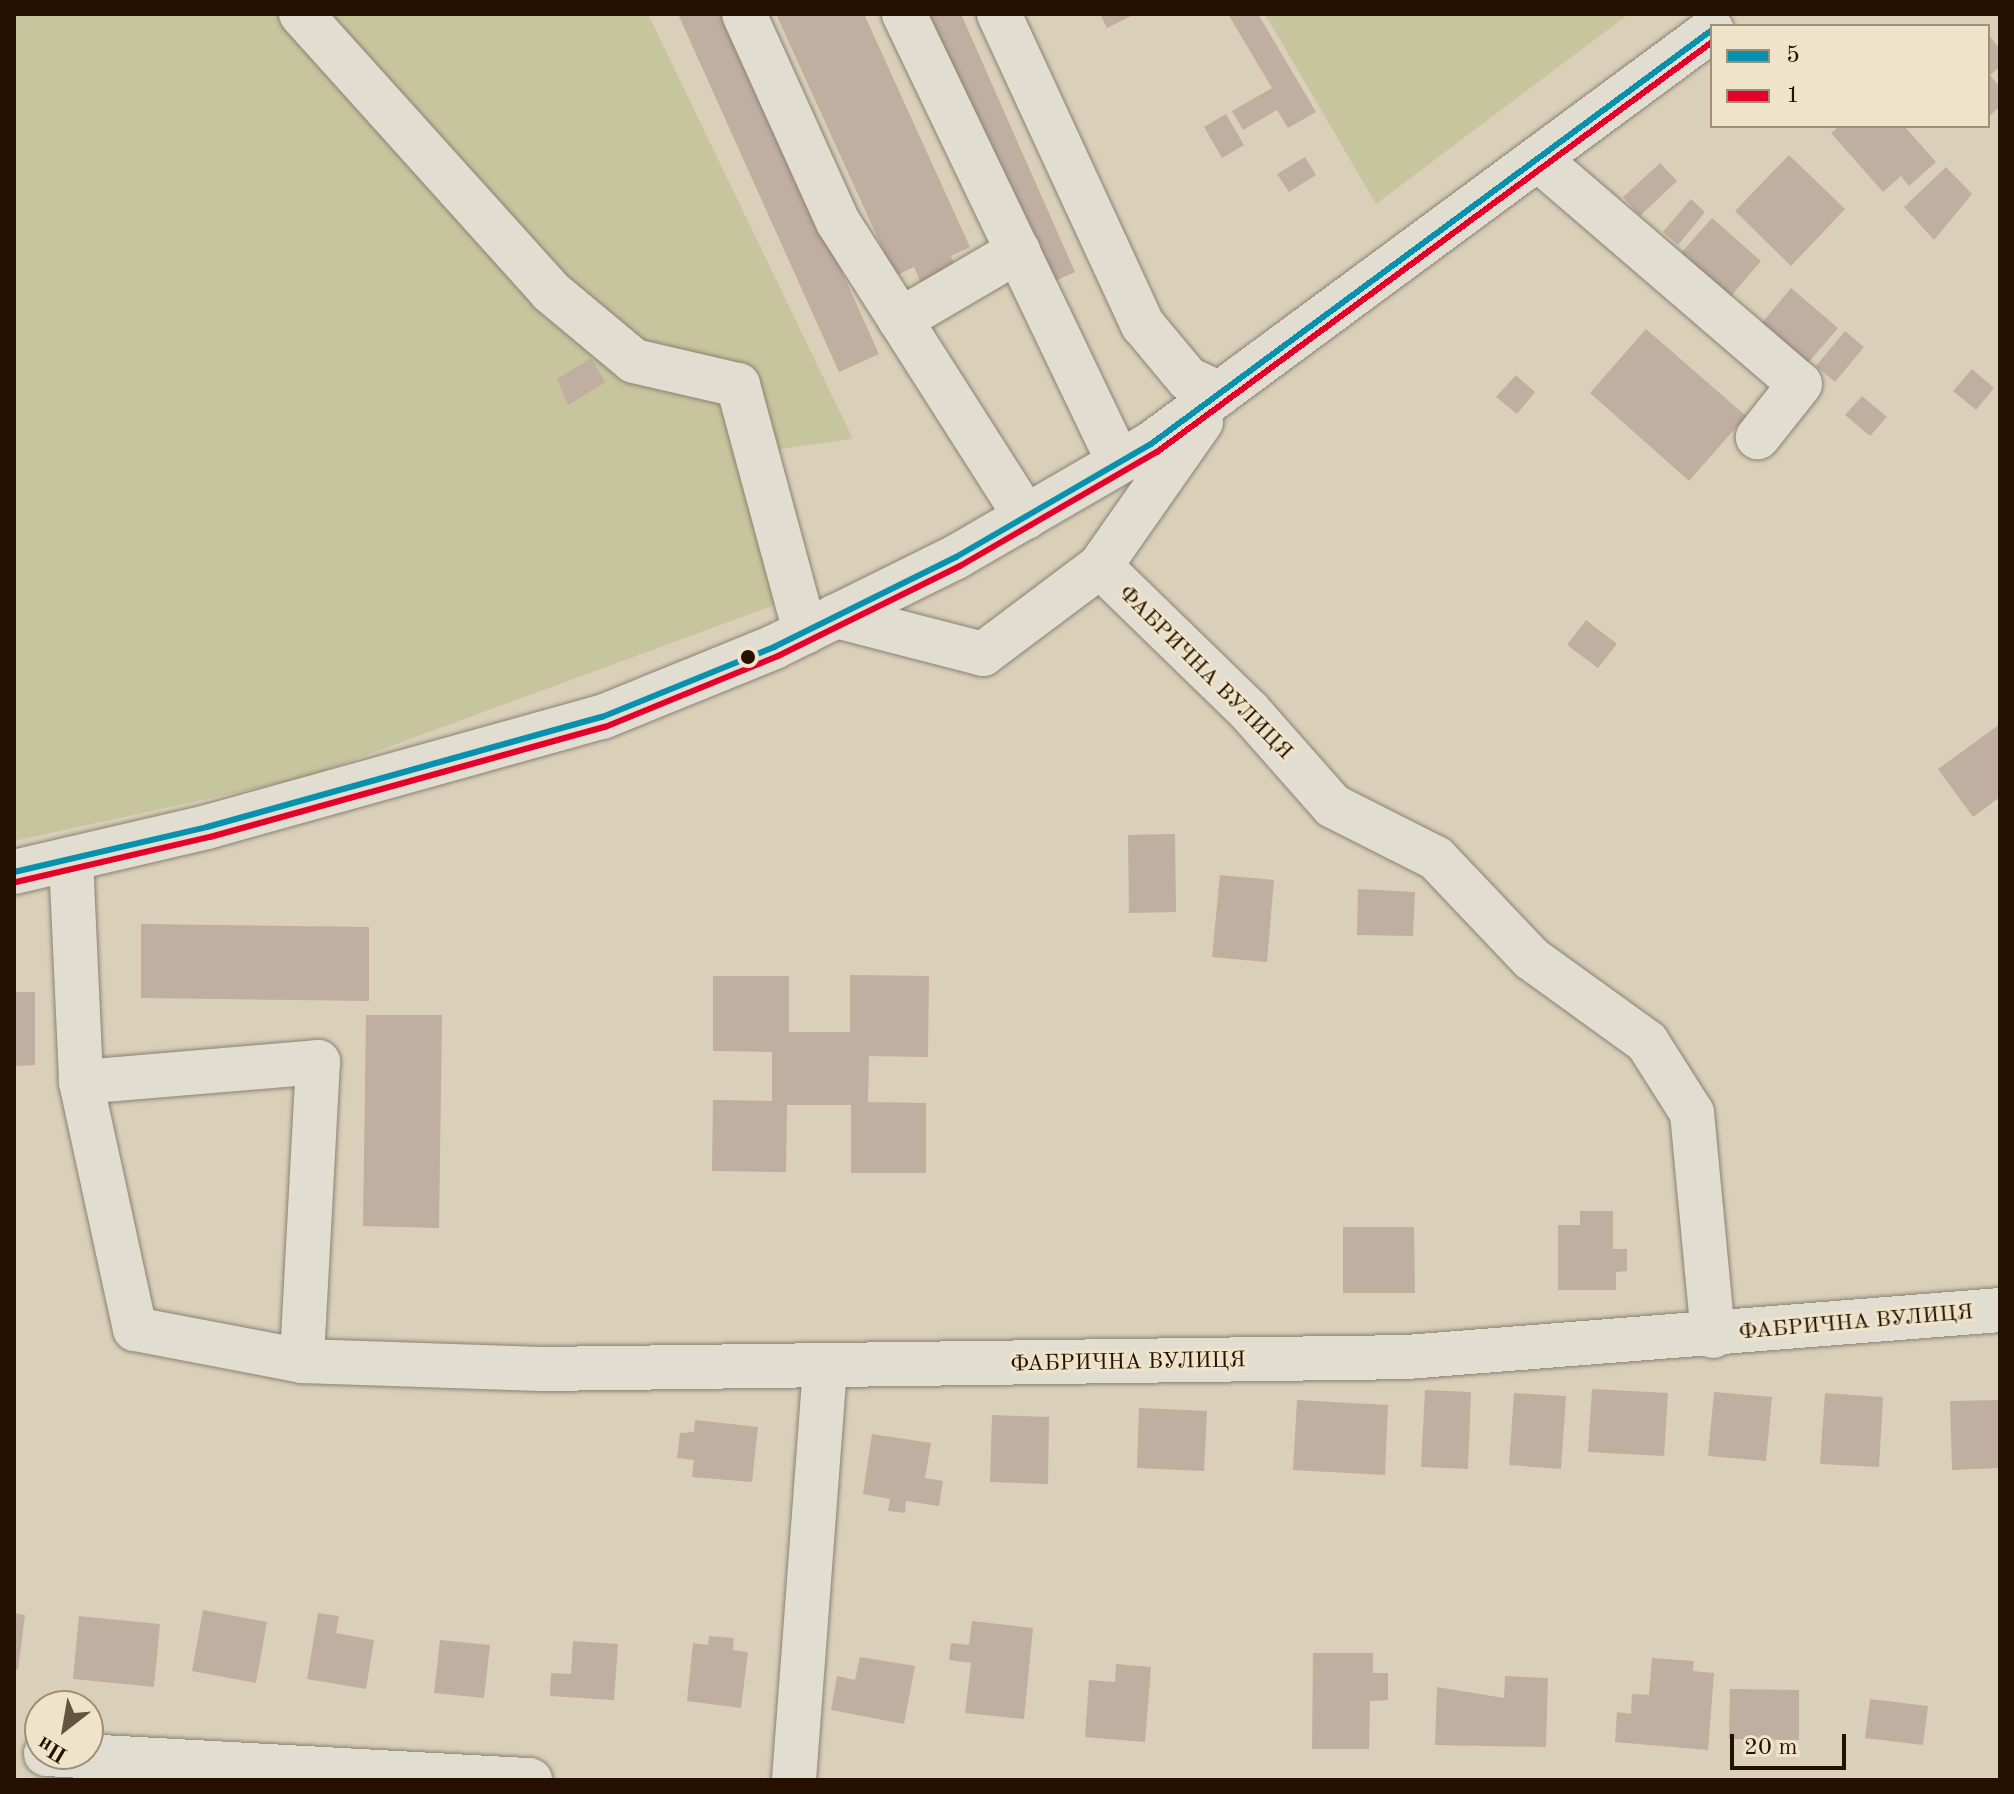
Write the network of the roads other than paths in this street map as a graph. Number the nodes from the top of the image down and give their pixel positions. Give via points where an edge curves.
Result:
1 (301, 14) edge
2 (744, 14) edge
3 (904, 14) edge
4 (999, 14) edge
5 (1710, 31) edge
6 (1538, 159) junction
7 (1018, 251) junction
8 (900, 320) junction
9 (1220, 394) junction
10 (1758, 437) dead end
11 (1119, 462) junction
12 (1026, 517) junction
13 (1100, 566) junction
14 (821, 624) junction
15 (71, 859) junction
16 (14, 872) edge
17 (81, 1082) junction
18 (2000, 1310) edge
19 (1713, 1336) junction
20 (302, 1361) junction
21 (825, 1367) junction
22 (104, 1757) edge
23 (530, 1780) edge
24 (794, 1780) edge

1 - 14 street via 550,291 634,361 738,385
2 - 8 street via 838,222
3 - 7 street
4 - 9 street via 1143,325 1188,379
5 - 6 street
6 - 9 street
6 - 10 street via 1800,384
7 - 8 street
7 - 11 street
8 - 12 street
9 - 11 street
9 - 13 street, ФАБРИЧНА ВУЛИЦЯ
11 - 12 street
12 - 14 street
13 - 14 street via 983,654
13 - 19 street, ФАБРИЧНА ВУЛИЦЯ via 1250,712 1333,806 1436,858 1532,959 1647,1042 1692,1113
14 - 15 street via 602,717
15 - 16 street
15 - 17 street
17 - 20 street, ФАБРИЧНА ВУЛИЦЯ via 135,1329
17 - 20 street via 318,1062
18 - 19 street, ФАБРИЧНА ВУЛИЦЯ
19 - 21 street, ФАБРИЧНА ВУЛИЦЯ via 1391,1357
20 - 21 street, ФАБРИЧНА ВУЛИЦЯ via 542,1369
21 - 24 street
22 - 23 street

